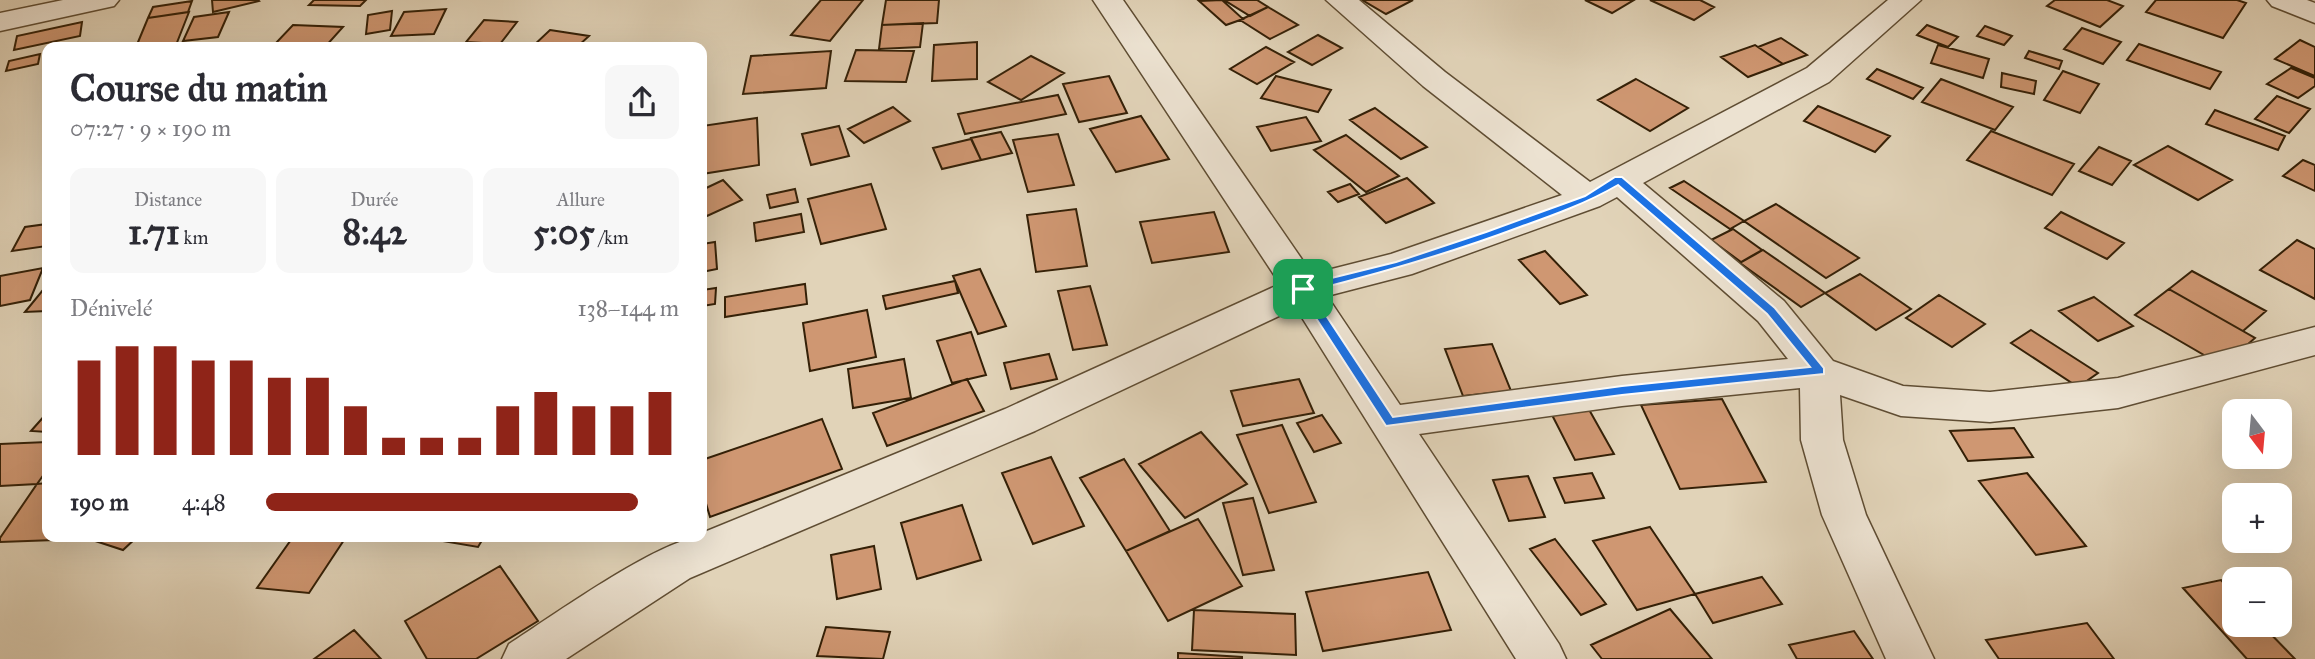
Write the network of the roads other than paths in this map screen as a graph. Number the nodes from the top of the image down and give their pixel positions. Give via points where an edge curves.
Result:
1 (104, 0) edge
2 (1108, 0) edge
3 (1341, 0) edge
4 (1906, 0) edge
5 (2282, 0) edge
6 (2315, 14) edge
7 (0, 22) edge
8 (1603, 189) junction
9 (1303, 289) junction
10 (2315, 341) edge
11 (1819, 371) junction
12 (1390, 422) junction
13 (526, 659) edge
14 (1542, 659) edge
15 (1910, 659) edge

1 - 7 street
2 - 9 street
3 - 8 street via 1434,79
4 - 8 street via 1818,75
5 - 6 street
8 - 9 street via 1399,265
8 - 11 street via 1771,311
9 - 12 street
9 - 13 street via 1020,420 674,565
10 - 11 street via 2118,393 1990,407 1901,401
11 - 12 street
11 - 15 street via 1822,440 1844,515
12 - 14 street

